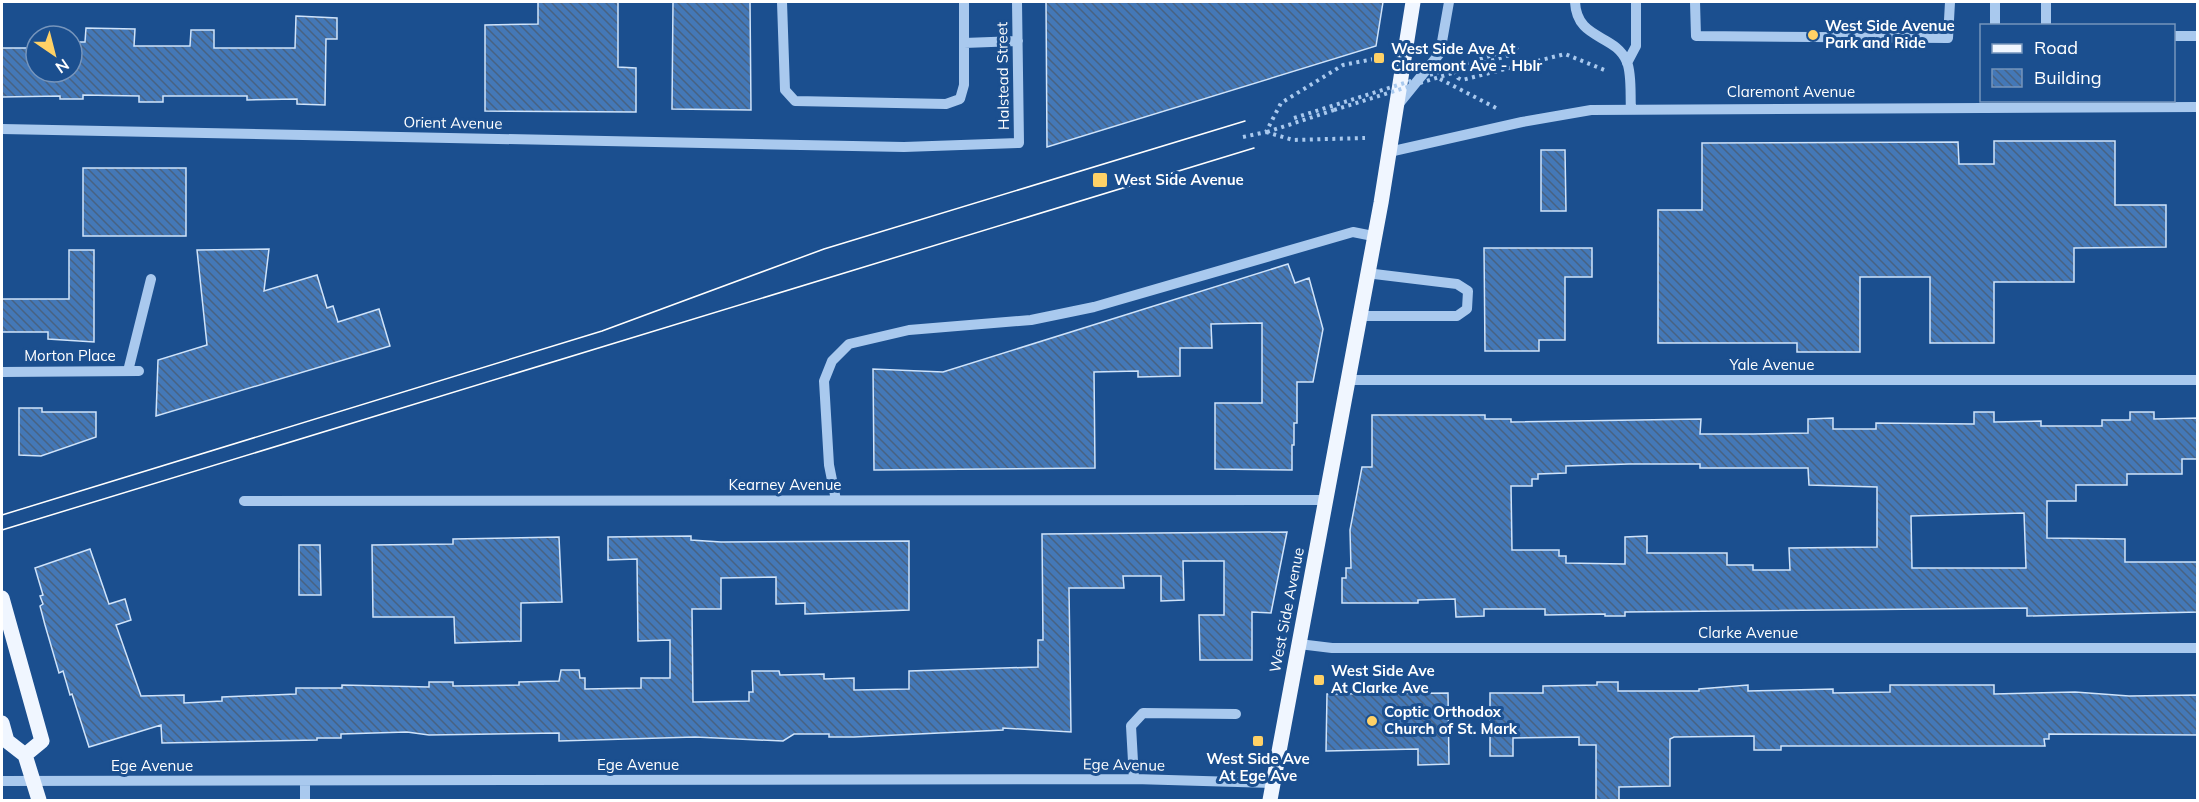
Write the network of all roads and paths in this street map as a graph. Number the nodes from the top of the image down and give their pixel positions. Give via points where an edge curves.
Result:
1 (782, 2) edge
2 (964, 2) edge
3 (1017, 2) edge
4 (1413, 2) edge
5 (1449, 2) edge
6 (1575, 2) edge
7 (1636, 2) edge
8 (1695, 2) edge
9 (1950, 2) edge
10 (1995, 2) edge
11 (2046, 2) edge
12 (1995, 24) edge
13 (2046, 24) edge
14 (2175, 36) edge
15 (2198, 36) edge
16 (1018, 41) junction
17 (964, 43) junction
18 (1518, 47) dead end
19 (1516, 53) dead end
20 (1379, 58) dead end
21 (1450, 60) dead end
22 (1627, 63) junction
23 (1425, 71) junction
24 (1607, 71) dead end
25 (1996, 103) edge
26 (2198, 107) edge
27 (1395, 109) junction
28 (1631, 109) junction
29 (1294, 118) dead end
30 (1522, 122) junction
31 (2, 129) edge
32 (1266, 132) junction
33 (1243, 137) dead end
34 (1365, 138) dead end
35 (904, 147) joint
36 (1389, 152) junction
37 (1373, 236) junction
38 (1366, 273) junction
39 (151, 279) dead end
40 (1358, 316) junction
41 (2, 372) edge
42 (1347, 380) junction
43 (2198, 380) edge
44 (836, 500) junction
45 (1325, 500) junction
46 (244, 501) dead end
47 (2, 598) edge
48 (1299, 644) junction
49 (2198, 648) edge
50 (1236, 714) dead end
51 (2, 723) edge
52 (25, 755) junction
53 (1134, 779) junction
54 (2, 781) edge
55 (33, 781) junction
56 (305, 781) junction
57 (1274, 783) junction
58 (39, 801) edge
59 (305, 801) edge
60 (1270, 801) edge

1 - 17 street via 785,90 795,101 946,104 960,99
2 - 17 street
3 - 16 street, Halstead Street
4 - 27 main road, West Side Avenue
5 - 23 street via 1440,53
6 - 22 street via 1575,10 1588,32 1617,47
7 - 22 street via 1636,46
8 - 9 street via 1696,36 1948,38
10 - 12 street
11 - 13 street
14 - 15 street
16 - 17 street
16 - 35 street, Halstead Street via 1019,143
18 - 29 path, bridge
19 - 32 path, bridge
20 - 32 path via 1343,65 1281,103
21 - 24 path via 1462,80 1565,54
22 - 28 street
23 - 27 street
23 - 30 path
25 - 26 street, Claremont Avenue
25 - 28 street, Claremont Avenue
27 - 36 main road, West Side Avenue
28 - 30 street, Claremont Avenue via 1591,110
30 - 36 street, Claremont Avenue
31 - 35 street, Orient Avenue
32 - 33 path
32 - 34 path via 1293,140
36 - 37 main road, West Side Avenue
37 - 38 main road, West Side Avenue
37 - 44 street via 1353,232 1094,307 1041,318 909,330 849,344 832,361 824,381 829,465
38 - 40 main road, West Side Avenue
38 - 40 street via 1457,284 1468,291 1467,309 1457,316
39 - 41 street, Morton Place via 134,371
40 - 42 main road, West Side Avenue
42 - 43 street, Yale Avenue
42 - 45 main road, West Side Avenue
44 - 45 street, Kearney Avenue
44 - 46 street, Kearney Avenue
45 - 48 main road, West Side Avenue
47 - 52 main road via 42,741
48 - 49 street, Clarke Avenue via 1332,648
48 - 57 main road, West Side Avenue
50 - 53 street via 1143,713 1131,726
51 - 52 main road via 7,741
52 - 55 main road
53 - 56 street, Ege Avenue
53 - 57 street, Ege Avenue
54 - 55 street, Ege Avenue
55 - 56 street, Ege Avenue
55 - 58 main road
56 - 59 street
57 - 60 main road, West Side Avenue

